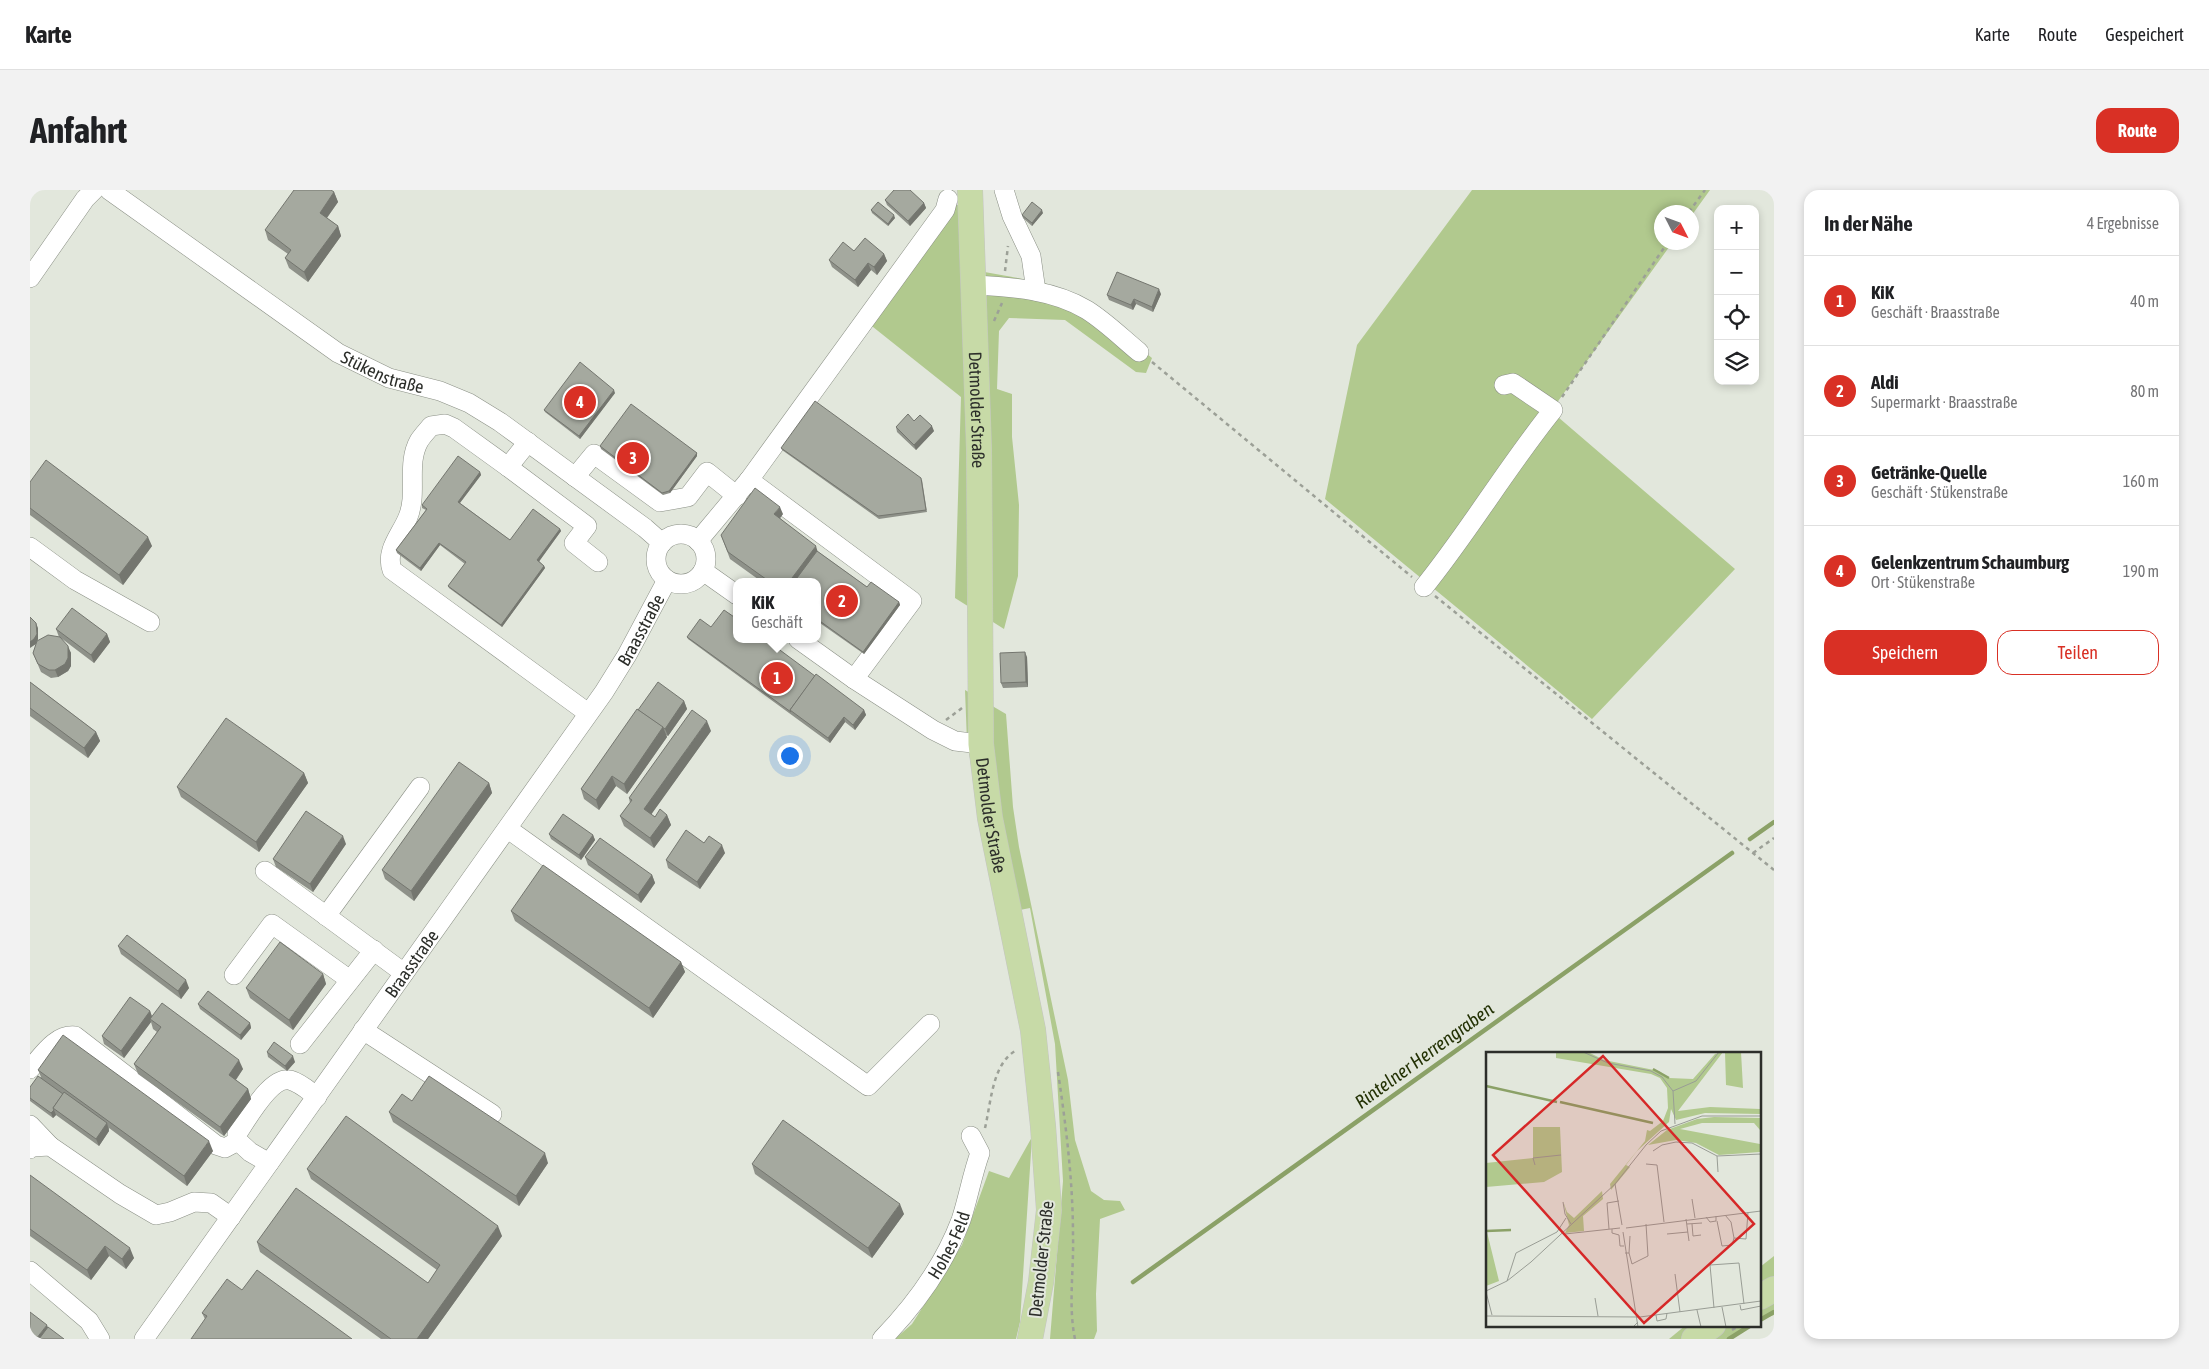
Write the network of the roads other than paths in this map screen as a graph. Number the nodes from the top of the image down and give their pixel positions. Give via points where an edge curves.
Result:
1 (94, 190) edge
2 (110, 190) edge
3 (1004, 190) edge
4 (959, 194) edge
5 (30, 278) edge
6 (975, 285) junction
7 (1036, 291) junction
8 (1139, 352) road end
9 (1504, 385) dead end
10 (528, 442) junction
11 (508, 467) junction
12 (575, 477) junction
13 (749, 480) junction
14 (738, 496) junction
15 (608, 500) junction
16 (587, 526) junction
17 (698, 541) junction
18 (662, 543) junction
19 (30, 547) edge
20 (598, 562) dead end
21 (703, 571) junction
22 (667, 580) junction
23 (1424, 587) road end
24 (733, 592) edge
25 (150, 622) dead end
26 (804, 643) edge
27 (854, 679) junction
28 (588, 714) junction
29 (981, 744) junction
30 (420, 786) dead end
31 (508, 829) junction
32 (265, 871) dead end
33 (326, 916) junction
34 (374, 950) junction
35 (404, 973) junction
36 (234, 974) dead end
37 (350, 980) junction
38 (930, 1024) dead end
39 (363, 1030) junction
40 (300, 1044) dead end
41 (30, 1069) edge
42 (317, 1097) junction
43 (492, 1114) dead end
44 (30, 1125) edge
45 (971, 1136) dead end
46 (238, 1141) junction
47 (50, 1146) junction
48 (30, 1149) edge
49 (269, 1163) junction
50 (231, 1217) junction
51 (30, 1271) edge
52 (1774, 1289) edge
53 (1762, 1296) edge
54 (1712, 1326) edge
55 (100, 1339) edge
56 (144, 1339) edge
57 (882, 1339) edge
58 (1030, 1339) edge
59 (1694, 1339) edge

1 - 5 street
2 - 10 street, Stükenstraße via 338,353 389,378 440,391 469,403
3 - 7 street via 1031,256
4 - 6 main road, Detmolder Straße
4 - 13 street, Detmolder Straße
6 - 7 street
6 - 29 main road, Detmolder Straße
7 - 8 street via 1088,310
9 - 23 street via 1513,383 1553,410
10 - 11 street
10 - 12 street, Stükenstraße
11 - 16 street
11 - 28 street via 454,428 445,424 430,426 418,442 412,468 412,506 392,547 389,561 392,570
12 - 14 street via 594,454 660,502 688,497 707,472
12 - 15 street, Stükenstraße
13 - 14 street, Detmolder Straße
13 - 27 street via 912,601
14 - 17 street, Detmolder Straße
15 - 16 street
15 - 18 street, Stükenstraße
16 - 20 street via 574,543
17 - 18 street via 684,534
17 - 21 street via 706,556
18 - 22 street via 657,550 657,567
19 - 25 street via 75,580
21 - 22 street via 698,578 683,584
21 - 24 street
22 - 28 street, Braasstraße via 627,655
26 - 27 street
27 - 29 street via 933,730 955,741
28 - 31 street, Braasstraße
29 - 58 main road, Detmolder Straße via 990,818 1033,1030 1043,1126 1049,1210 1041,1282
30 - 33 street
31 - 35 street, Braasstraße
31 - 38 street via 868,1086
32 - 33 street
33 - 34 street
34 - 35 street
34 - 37 street
35 - 39 street, Braasstraße
36 - 37 street via 272,924
37 - 40 street
39 - 42 street, Braasstraße
39 - 43 street
41 - 46 street via 54,1043 65,1035 74,1036 216,1145 225,1148
42 - 46 street via 301,1085 282,1080 267,1090 237,1134
42 - 49 street, Braasstraße
44 - 47 street
45 - 57 street, Hohes Feld via 980,1153 960,1221 933,1276
46 - 49 street
47 - 48 street
47 - 50 street via 156,1215 194,1202 211,1203
49 - 50 street, Braasstraße
50 - 56 street, Braasstraße
51 - 55 street via 89,1321
52 - 53 main road
54 - 59 main road

